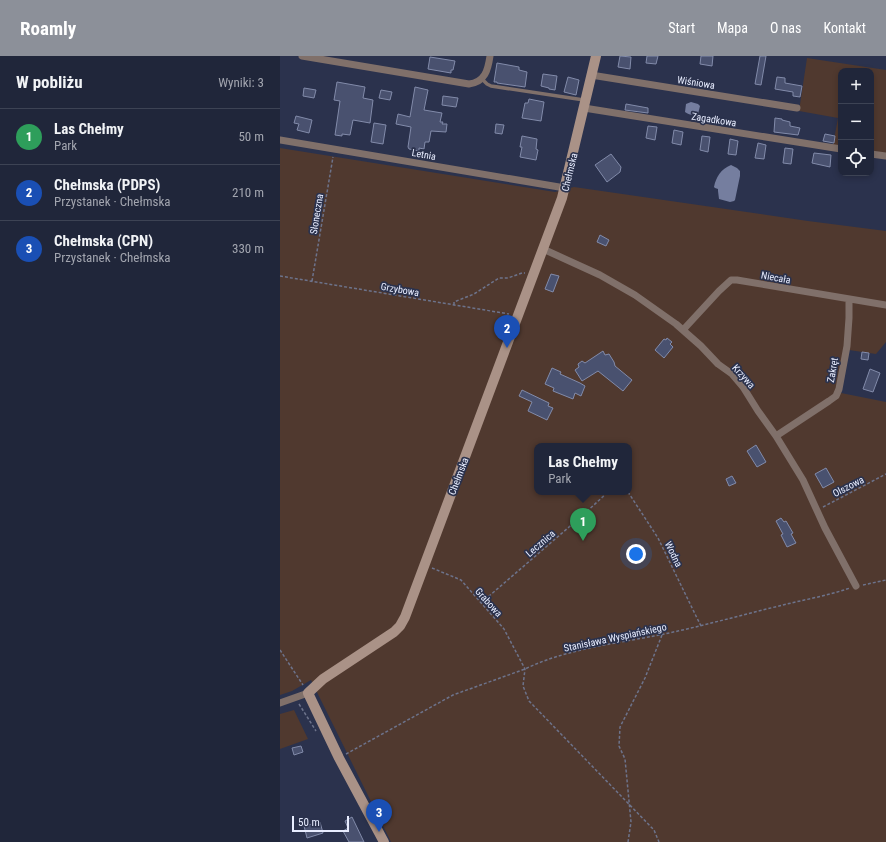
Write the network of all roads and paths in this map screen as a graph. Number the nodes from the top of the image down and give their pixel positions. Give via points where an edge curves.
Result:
1 (302, 56) edge
2 (490, 56) edge
3 (596, 56) edge
4 (591, 75) junction
5 (482, 79) junction
6 (585, 104) junction
7 (797, 108) dead end
8 (280, 140) edge
9 (838, 148) edge
10 (334, 149) junction
11 (874, 154) edge
12 (886, 156) edge
13 (565, 188) junction
14 (543, 249) junction
15 (529, 272) dead end
16 (280, 276) edge
17 (312, 281) junction
18 (850, 299) junction
19 (454, 305) junction
20 (886, 305) edge
21 (518, 316) junction
22 (683, 330) junction
23 (776, 436) junction
24 (886, 474) edge
25 (605, 495) edge
26 (630, 495) edge
27 (816, 511) junction
28 (425, 565) junction
29 (886, 580) edge
30 (856, 586) junction
31 (481, 603) junction
32 (701, 626) junction
33 (662, 635) junction
34 (280, 650) edge
35 (525, 669) junction
36 (308, 693) junction
37 (280, 703) edge
38 (339, 758) junction
39 (629, 804) junction
40 (384, 842) edge
41 (628, 842) edge
42 (660, 842) edge

1 - 5 street via 469,84
2 - 5 street
3 - 4 street, Chełmska
4 - 6 street, Chełmska
4 - 7 street, Wiśniowa
5 - 6 lane via 491,86
6 - 9 street, Zagadkowa
6 - 13 street, Chełmska
8 - 10 street, Letnia
10 - 13 street, Letnia
10 - 17 path, Słoneczna
11 - 12 street
13 - 14 street, Chełmska
14 - 21 street, Chełmska
14 - 22 street, Krzywa via 600,275 635,295
15 - 19 path via 499,278 474,294 454,302
16 - 17 path, Grzybowa
17 - 19 path, Grzybowa
18 - 20 street, Niecała
18 - 22 street, Niecała via 731,280
18 - 23 street, Zakręt via 846,346 836,396
19 - 21 path, Grzybowa
21 - 28 street, Chełmska
22 - 23 street, Krzywa via 732,374
23 - 27 street, Krzywa via 803,480
24 - 27 path, Olszowa
25 - 31 path, Lecznica
26 - 32 path, Wodna via 658,538
27 - 30 street, Krzywa
28 - 31 path, Grabowa via 461,580
28 - 36 street, Chełmska via 400,626 323,678
29 - 30 path, Stanisława Wyspiańskiego
30 - 32 path, Stanisława Wyspiańskiego
31 - 35 path, Grabowa via 504,629
32 - 33 path, Stanisława Wyspiańskiego
33 - 35 path, Stanisława Wyspiańskiego via 569,652
33 - 39 path via 645,678 620,727 619,746 625,759
34 - 36 path
35 - 38 path, Stanisława Wyspiańskiego via 453,695
35 - 39 path via 523,686 529,701
36 - 37 street
36 - 38 street
38 - 40 street
39 - 41 path
39 - 42 path via 654,830

